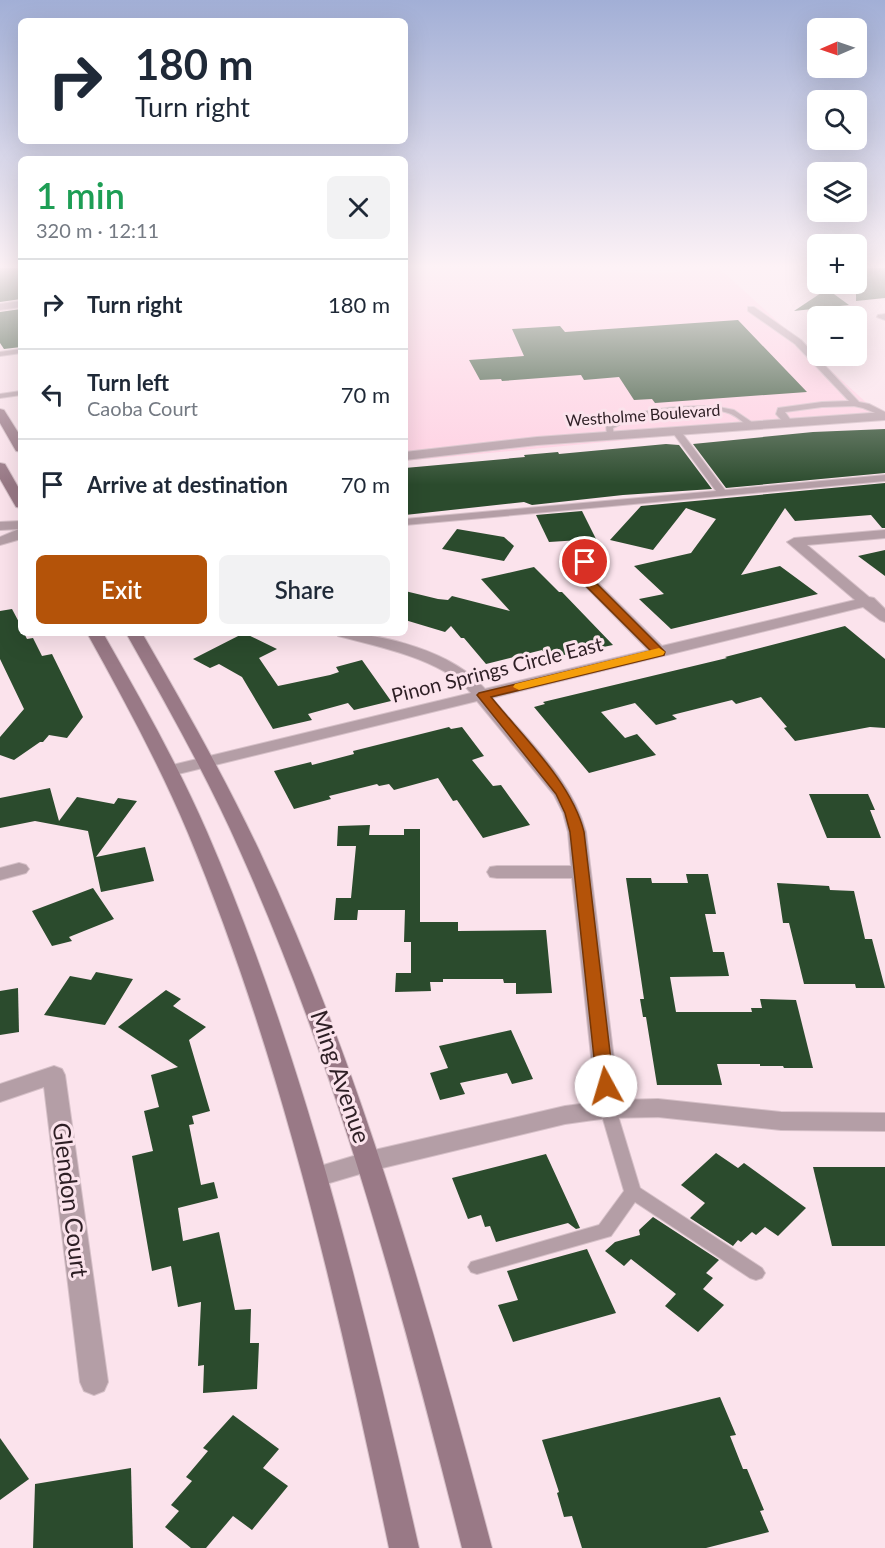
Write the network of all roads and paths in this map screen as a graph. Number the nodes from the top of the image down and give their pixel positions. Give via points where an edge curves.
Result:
1 (795, 340) edge
2 (18, 351) edge
3 (0, 354) edge
4 (18, 393) edge
5 (0, 396) edge
6 (856, 404) junction
7 (0, 413) edge
8 (885, 416) edge
9 (788, 422) junction
10 (752, 425) junction
11 (676, 431) junction
12 (611, 436) junction
13 (18, 443) edge
14 (408, 456) edge
15 (0, 467) edge
16 (885, 478) edge
17 (722, 492) junction
18 (18, 499) edge
19 (408, 522) edge
20 (18, 525) edge
21 (0, 526) edge
22 (885, 534) edge
23 (18, 535) edge
24 (0, 541) edge
25 (585, 562) dead end
26 (868, 601) junction
27 (885, 617) edge
28 (97, 636) edge
29 (136, 636) edge
30 (355, 636) edge
31 (659, 652) junction
32 (483, 695) junction
33 (208, 760) junction
34 (170, 771) junction
35 (497, 872) dead end
36 (581, 872) junction
37 (0, 1093) edge
38 (608, 1109) junction
39 (885, 1122) edge
40 (369, 1161) junction
41 (316, 1177) junction
42 (633, 1192) junction
43 (477, 1266) dead end
44 (756, 1273) dead end
45 (94, 1382) dead end
46 (404, 1548) edge
47 (477, 1548) edge

1 - 6 lane
2 - 3 lane
4 - 5 lane
6 - 8 lane
6 - 9 lane via 781,411
7 - 13 main road
8 - 9 street, Westholme Boulevard
9 - 10 street, Westholme Boulevard
10 - 11 street, Westholme Boulevard
10 - 12 lane via 723,409 646,413 614,423 609,427
11 - 12 street, Westholme Boulevard
11 - 17 lane
12 - 14 street, Westholme Boulevard
15 - 18 main road
16 - 17 lane
17 - 19 lane
20 - 21 street
22 - 26 street via 794,542
23 - 24 street
25 - 31 street via 588,582
26 - 27 street
26 - 31 street, Pinon Springs Circle East
28 - 34 main road
29 - 33 main road, Ming Avenue
30 - 32 street via 437,661
31 - 32 street, Pinon Springs Circle East
32 - 33 street, Pinon Springs Circle East
32 - 36 street via 562,793 572,813
33 - 34 street, Pinon Springs Circle East
33 - 40 main road, Ming Avenue via 295,952
34 - 41 main road via 246,957
35 - 36 street
36 - 38 street
37 - 45 street, Glendon Court via 54,1075
38 - 39 street via 658,1108 781,1121
38 - 40 street via 565,1115
38 - 42 lane
40 - 41 street
40 - 47 main road, Ming Avenue via 410,1291
41 - 46 main road
42 - 43 lane via 605,1231
42 - 44 lane

